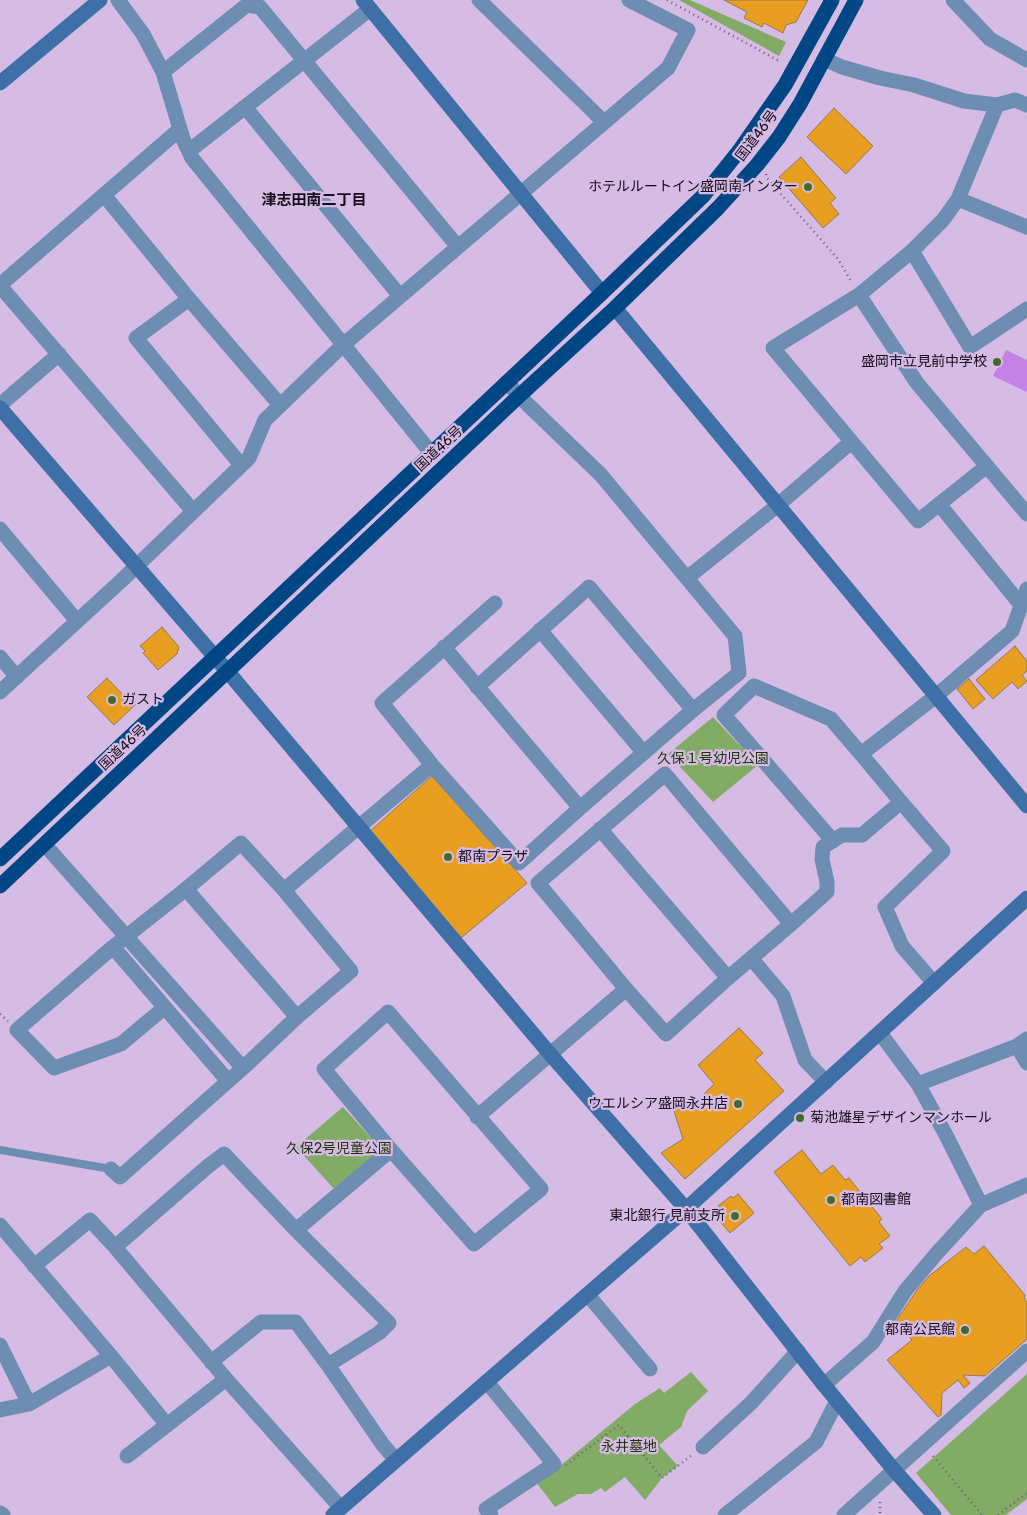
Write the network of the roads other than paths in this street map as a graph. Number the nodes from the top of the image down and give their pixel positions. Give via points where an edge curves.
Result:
1 (100, 0) edge
2 (118, 0) edge
3 (479, 0) edge
4 (629, 0) edge
5 (832, 0) edge
6 (856, 0) edge
7 (953, 0) edge
8 (367, 5) edge
9 (824, 59) junction
10 (304, 60) junction
11 (1027, 60) edge
12 (163, 72) junction
13 (0, 82) edge
14 (1027, 105) edge
15 (996, 106) junction
16 (245, 107) junction
17 (604, 122) junction
18 (180, 129) junction
19 (189, 151) junction
20 (521, 194) junction
21 (104, 195) junction
22 (958, 199) junction
23 (1027, 227) edge
24 (458, 247) junction
25 (912, 251) junction
26 (0, 285) edge
27 (602, 293) junction
28 (859, 295) junction
29 (400, 296) junction
30 (189, 299) junction
31 (615, 308) junction
32 (1027, 309) edge
33 (343, 344) junction
34 (59, 354) junction
35 (507, 382) junction
36 (519, 396) junction
37 (280, 405) junction
38 (0, 407) edge
39 (851, 442) junction
40 (432, 454) junction
41 (241, 465) junction
42 (986, 466) junction
43 (939, 504) junction
44 (778, 506) junction
45 (193, 511) junction
46 (1027, 514) edge
47 (0, 529) edge
48 (137, 565) junction
49 (687, 578) junction
50 (1027, 589) edge
51 (494, 603) dead end
52 (1021, 605) junction
53 (77, 621) junction
54 (540, 630) junction
55 (444, 647) junction
56 (0, 657) edge
57 (215, 657) junction
58 (228, 672) junction
59 (17, 677) junction
60 (477, 687) junction
61 (0, 692) edge
62 (936, 696) junction
63 (694, 710) junction
64 (644, 753) junction
65 (861, 754) junction
66 (432, 765) junction
67 (902, 802) junction
68 (1027, 806) edge
69 (580, 808) junction
70 (359, 828) junction
71 (600, 830) junction
72 (833, 841) junction
73 (45, 845) junction
74 (0, 859) edge
75 (0, 886) edge
76 (186, 889) junction
77 (284, 890) junction
78 (1027, 898) edge
79 (791, 924) junction
80 (126, 937) junction
81 (113, 948) junction
82 (751, 958) junction
83 (728, 978) junction
84 (934, 983) junction
85 (626, 989) junction
86 (164, 1008) junction
87 (297, 1017) junction
88 (880, 1033) junction
89 (1022, 1043) edge
90 (550, 1054) junction
91 (1027, 1063) edge
92 (243, 1068) junction
93 (228, 1081) junction
94 (826, 1082) junction
95 (918, 1084) junction
96 (477, 1117) junction
97 (0, 1150) edge
98 (391, 1150) junction
99 (111, 1169) joint
100 (1027, 1185) edge
101 (981, 1205) junction
102 (686, 1209) junction
103 (0, 1226) edge
104 (296, 1230) junction
105 (115, 1247) junction
106 (34, 1266) junction
107 (588, 1295) junction
108 (0, 1344) edge
109 (1027, 1351) edge
110 (798, 1352) junction
111 (111, 1356) junction
112 (211, 1362) junction
113 (328, 1365) junction
114 (650, 1369) dead end
115 (226, 1380) junction
116 (487, 1382) junction
117 (824, 1385) junction
118 (837, 1401) junction
119 (29, 1404) junction
120 (0, 1410) edge
121 (167, 1425) junction
122 (703, 1447) road end
123 (128, 1456) dead end
124 (396, 1460) junction
125 (894, 1470) junction
126 (337, 1511) edge
127 (736, 1512) edge
128 (490, 1515) edge
129 (844, 1515) edge
130 (934, 1515) edge

1 - 13 street
2 - 12 street via 143,34
3 - 17 street
4 - 17 street via 688,30 668,68
5 - 27 highway, 国道46号 via 785,85 739,151 703,196
6 - 9 highway, 国道46号
7 - 11 street via 990,39
8 - 10 street
8 - 20 street
9 - 15 street via 964,101
9 - 31 highway, 国道46号 via 784,129 757,165 718,208
10 - 12 street via 260,7 247,5
10 - 16 street
10 - 24 street
12 - 18 street
14 - 15 street via 1015,100
15 - 22 street
16 - 19 street
16 - 29 street
17 - 20 street
18 - 19 street
18 - 21 street
19 - 33 street
20 - 24 street
20 - 27 street
21 - 26 street
21 - 30 street
22 - 23 street
22 - 25 street via 944,220
24 - 29 street
25 - 28 street
25 - 32 street via 970,347
26 - 34 street
27 - 35 highway, 国道46号
28 - 39 street via 773,348
28 - 42 street via 917,383
29 - 33 street
30 - 37 street
30 - 41 street via 136,338
31 - 36 highway, 国道46号
31 - 44 street
33 - 37 street
33 - 40 street
34 - 38 street
34 - 45 street
35 - 36 street
35 - 40 highway, 国道46号
36 - 49 street via 601,475
36 - 58 highway, 国道46号
37 - 41 street via 265,420 249,458
38 - 48 street
39 - 43 street via 918,521
39 - 44 street
40 - 57 highway, 国道46号
41 - 45 street
42 - 43 street
42 - 46 street
43 - 52 street
44 - 49 street
44 - 62 street
45 - 48 street
47 - 53 street
48 - 53 street
48 - 57 street
49 - 63 street via 735,636 739,673
50 - 52 street
51 - 55 street
52 - 62 street via 1012,632
53 - 59 street
54 - 60 street
54 - 63 street via 590,587
54 - 64 street
55 - 60 street
55 - 66 street via 382,703
56 - 59 street
57 - 58 street
57 - 74 highway, 国道46号
58 - 70 street
58 - 73 highway, 国道46号
59 - 61 street
60 - 69 street
62 - 65 street
62 - 68 street
63 - 64 street
64 - 69 street
65 - 67 street
65 - 72 street via 830,718 754,686 724,715
66 - 69 street via 519,863
66 - 70 street
67 - 72 street via 862,835 842,835
67 - 84 street via 943,850 885,906 902,946
70 - 77 street
70 - 90 street
71 - 79 street via 664,774
71 - 83 street
71 - 85 street via 538,883
72 - 79 street via 822,847 827,892
73 - 75 highway, 国道46号
73 - 80 street
76 - 77 street via 241,842
76 - 80 street
76 - 87 street
77 - 87 street via 351,971
78 - 84 street
79 - 82 street
80 - 81 street
80 - 92 street
81 - 86 street
81 - 86 street via 17,1030 54,1068 121,1044
82 - 83 street
82 - 94 street via 783,996 805,1060
83 - 85 street via 666,1034
84 - 88 street
85 - 90 street
86 - 93 street
87 - 92 street
88 - 94 street
88 - 95 street
89 - 91 street
89 - 95 street
90 - 96 street
90 - 102 street
92 - 93 street
93 - 99 street via 120,1177
94 - 102 street
95 - 101 street
96 - 98 street via 541,1189 474,1244
96 - 98 street via 388,1012 324,1069
97 - 99 lane
98 - 104 street
100 - 101 street
101 - 117 street via 905,1291 873,1342
102 - 107 street
102 - 110 street
103 - 106 street
104 - 105 street via 224,1154
104 - 113 street via 389,1323
105 - 106 street via 90,1220
105 - 112 street
106 - 111 street
107 - 114 street
107 - 116 street
108 - 119 street
109 - 125 street
110 - 117 street
110 - 122 street via 751,1403
111 - 119 street
111 - 121 street
112 - 113 street via 261,1322 296,1322
112 - 115 street
113 - 124 street
115 - 121 street
115 - 126 street
116 - 124 street
116 - 128 street via 554,1464 486,1509
117 - 118 street
118 - 125 street
118 - 127 street via 816,1442
119 - 120 street
121 - 123 street
124 - 126 street
125 - 129 street
125 - 130 street

